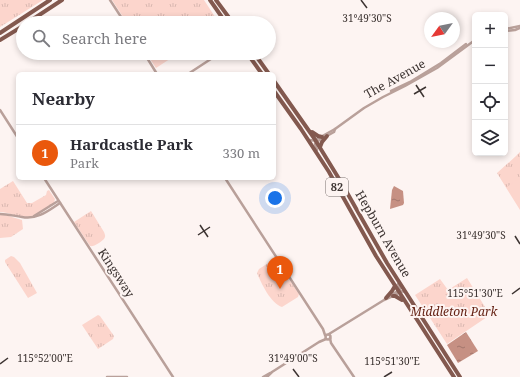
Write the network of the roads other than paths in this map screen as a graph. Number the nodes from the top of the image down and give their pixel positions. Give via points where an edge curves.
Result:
1 (50, 0) edge
2 (62, 0) edge
3 (110, 0) edge
4 (210, 0) edge
5 (216, 0) edge
6 (26, 16) edge
7 (38, 16) edge
8 (120, 16) edge
9 (221, 16) edge
10 (228, 16) edge
11 (16, 22) edge
12 (520, 27) edge
13 (508, 29) edge
14 (16, 30) edge
15 (0, 33) edge
16 (0, 40) edge
17 (472, 41) edge
18 (148, 60) edge
19 (209, 60) edge
20 (251, 60) edge
21 (259, 60) edge
22 (156, 72) edge
23 (191, 72) edge
24 (260, 72) edge
25 (268, 72) edge
26 (276, 84) edge
27 (276, 94) edge
28 (0, 110) edge
29 (298, 114) junction
30 (335, 129) junction
31 (16, 135) edge
32 (322, 136) junction
33 (327, 136) junction
34 (308, 140) junction
35 (316, 141) junction
36 (320, 148) junction
37 (329, 172) junction
38 (45, 180) edge
39 (225, 180) edge
40 (59, 202) junction
41 (0, 214) edge
42 (390, 267) junction
43 (394, 286) junction
44 (398, 291) junction
45 (406, 293) junction
46 (393, 296) junction
47 (385, 299) junction
48 (410, 310) junction
49 (328, 337) junction
50 (272, 372) junction
51 (107, 377) edge
52 (127, 377) edge
53 (173, 377) edge
54 (263, 377) edge
55 (266, 377) edge
56 (354, 377) edge
57 (454, 377) edge
58 (460, 377) edge

1 - 6 main road
2 - 7 main road
3 - 8 street
4 - 9 main road
5 - 10 main road
11 - 15 main road
12 - 13 street
14 - 16 main road
17 - 30 street, The Avenue via 441,64 366,105
18 - 22 street
19 - 23 street
20 - 24 main road
21 - 25 main road
26 - 29 main road, Hepburn Avenue / 82
27 - 34 main road, Hepburn Avenue / 82
28 - 31 street
29 - 32 main road via 314,134
29 - 35 main road, Hepburn Avenue / 82
30 - 32 street, The Avenue
30 - 33 street, The Avenue
32 - 35 street, The Avenue
33 - 35 street, The Avenue
33 - 36 main road
34 - 35 street
34 - 37 main road, Hepburn Avenue / 82
35 - 36 main road, Hepburn Avenue / 82
35 - 37 street via 316,148
36 - 42 main road, Hepburn Avenue / 82
37 - 43 main road, Hepburn Avenue / 82
38 - 40 street, Kingsway
39 - 49 street
40 - 41 street via 42,215 24,218
40 - 53 street, Kingsway
42 - 44 street via 400,287
42 - 45 main road, Hepburn Avenue / 82
43 - 44 main road, Hepburn Avenue / 82
43 - 47 main road
44 - 45 street
44 - 46 street
44 - 47 street
44 - 48 main road, Hepburn Avenue / 82
45 - 58 main road, Hepburn Avenue / 82
46 - 47 street
46 - 48 main road via 400,298
47 - 49 street
48 - 57 main road, Hepburn Avenue / 82
49 - 50 street
49 - 56 street
50 - 54 street
50 - 55 street
51 - 52 street

